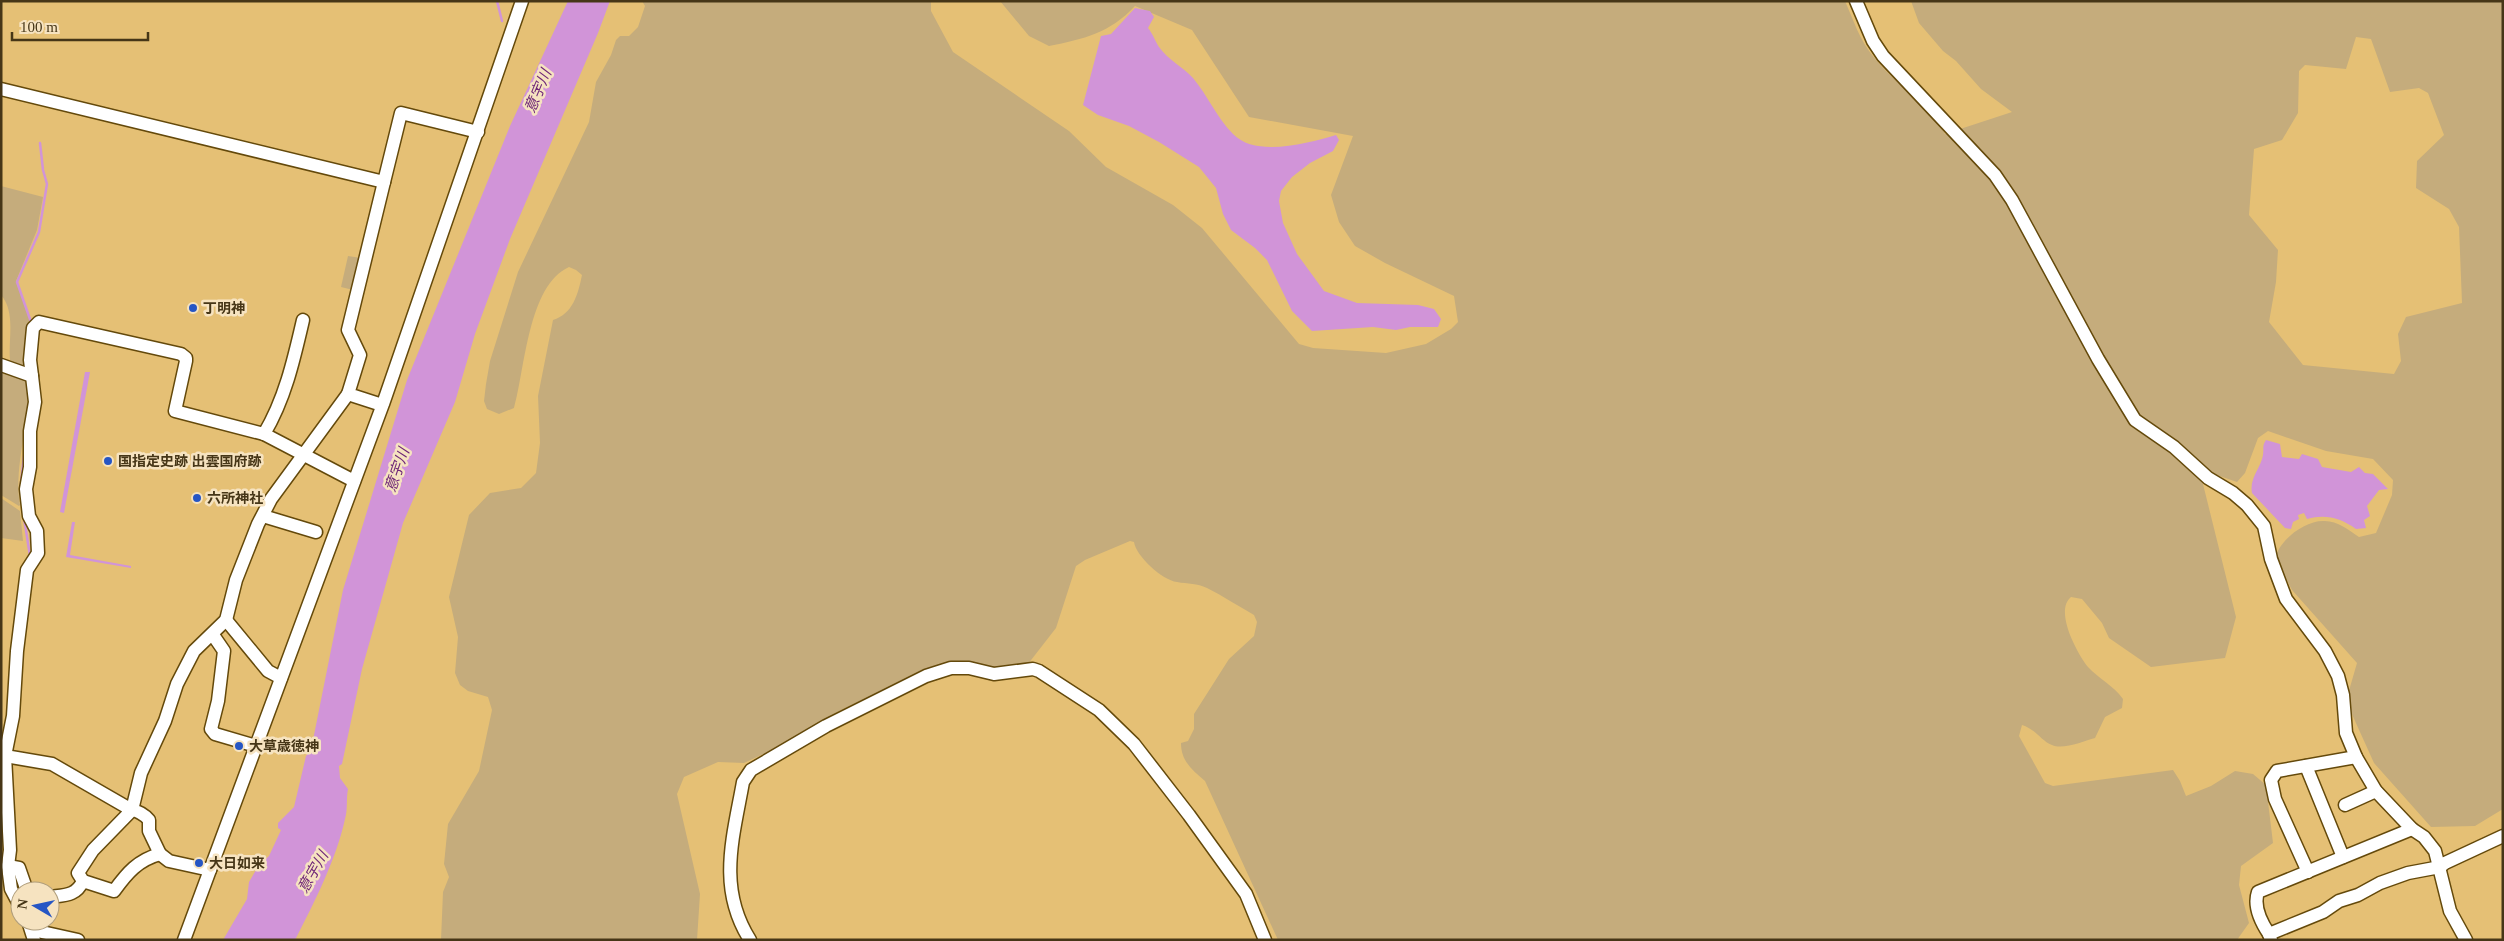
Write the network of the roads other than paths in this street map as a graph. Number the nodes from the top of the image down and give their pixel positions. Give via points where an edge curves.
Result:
1 (522, 1) edge
2 (1856, 1) edge
3 (1, 89) edge
4 (478, 132) junction
5 (384, 182) junction
6 (303, 320) dead end
7 (1, 365) edge
8 (32, 376) junction
9 (348, 394) junction
10 (382, 405) junction
11 (264, 434) junction
12 (304, 455) junction
13 (354, 481) junction
14 (263, 516) junction
15 (316, 532) dead end
16 (226, 620) junction
17 (213, 635) junction
18 (281, 678) junction
19 (256, 746) junction
20 (5, 756) junction
21 (2356, 757) junction
22 (2306, 766) junction
23 (2376, 791) junction
24 (2345, 805) dead end
25 (132, 810) junction
26 (2412, 829) junction
27 (2503, 836) edge
28 (160, 854) junction
29 (2343, 857) junction
30 (8, 866) junction
31 (2440, 867) junction
32 (210, 870) junction
33 (2308, 872) junction
34 (10, 881) edge
35 (24, 881) edge
36 (83, 881) junction
37 (60, 896) edge
38 (36, 931) edge
39 (2270, 937) edge
40 (78, 940) edge
41 (184, 940) edge
42 (750, 940) edge
43 (1266, 940) edge
44 (2466, 940) edge

1 - 4 street
2 - 21 street via 1883,56 1973,150 2012,200 2098,359 2135,420 2174,447 2208,478 2233,493 2264,526 2271,559 2286,599 2325,651 2338,676 2346,733
3 - 5 street
4 - 5 street via 401,113
4 - 10 street
5 - 9 street via 348,330 360,355
6 - 11 street via 279,407
7 - 8 street
8 - 11 street via 32,338 34,325 39,322 182,354 186,360 175,412
8 - 20 street via 35,402 26,489 29,516 37,531 38,553 27,570 13,716
9 - 10 street
9 - 12 street
10 - 13 street
11 - 12 street
12 - 13 street
12 - 14 street via 271,499
13 - 18 street
14 - 15 street
14 - 16 street via 236,580
16 - 17 street
16 - 18 street via 268,671
17 - 19 street via 224,651 211,729 215,734
17 - 25 street via 194,651 177,684 166,721 141,774
18 - 19 street
19 - 32 street
20 - 25 street via 52,764
20 - 30 street
21 - 22 street
21 - 23 street
22 - 29 street
22 - 33 street via 2277,771 2271,786
23 - 24 street
23 - 26 street
25 - 28 street via 149,820 149,832
25 - 36 street via 93,850 78,873
26 - 29 street
26 - 31 street via 2424,837 2435,851
27 - 31 street
28 - 32 street via 169,861
28 - 36 street via 129,870 114,891
29 - 33 street
30 - 34 street
30 - 35 street via 19,868
31 - 39 street via 2380,883
31 - 44 street via 2450,911
32 - 41 street
33 - 39 street via 2258,892 2256,906
36 - 37 street via 74,894
38 - 40 street
42 - 43 street via 740,924 731,896 729,874 743,782 751,770 826,726 926,676 951,668 994,674 1033,669 1099,710 1134,744 1189,815 1246,894

